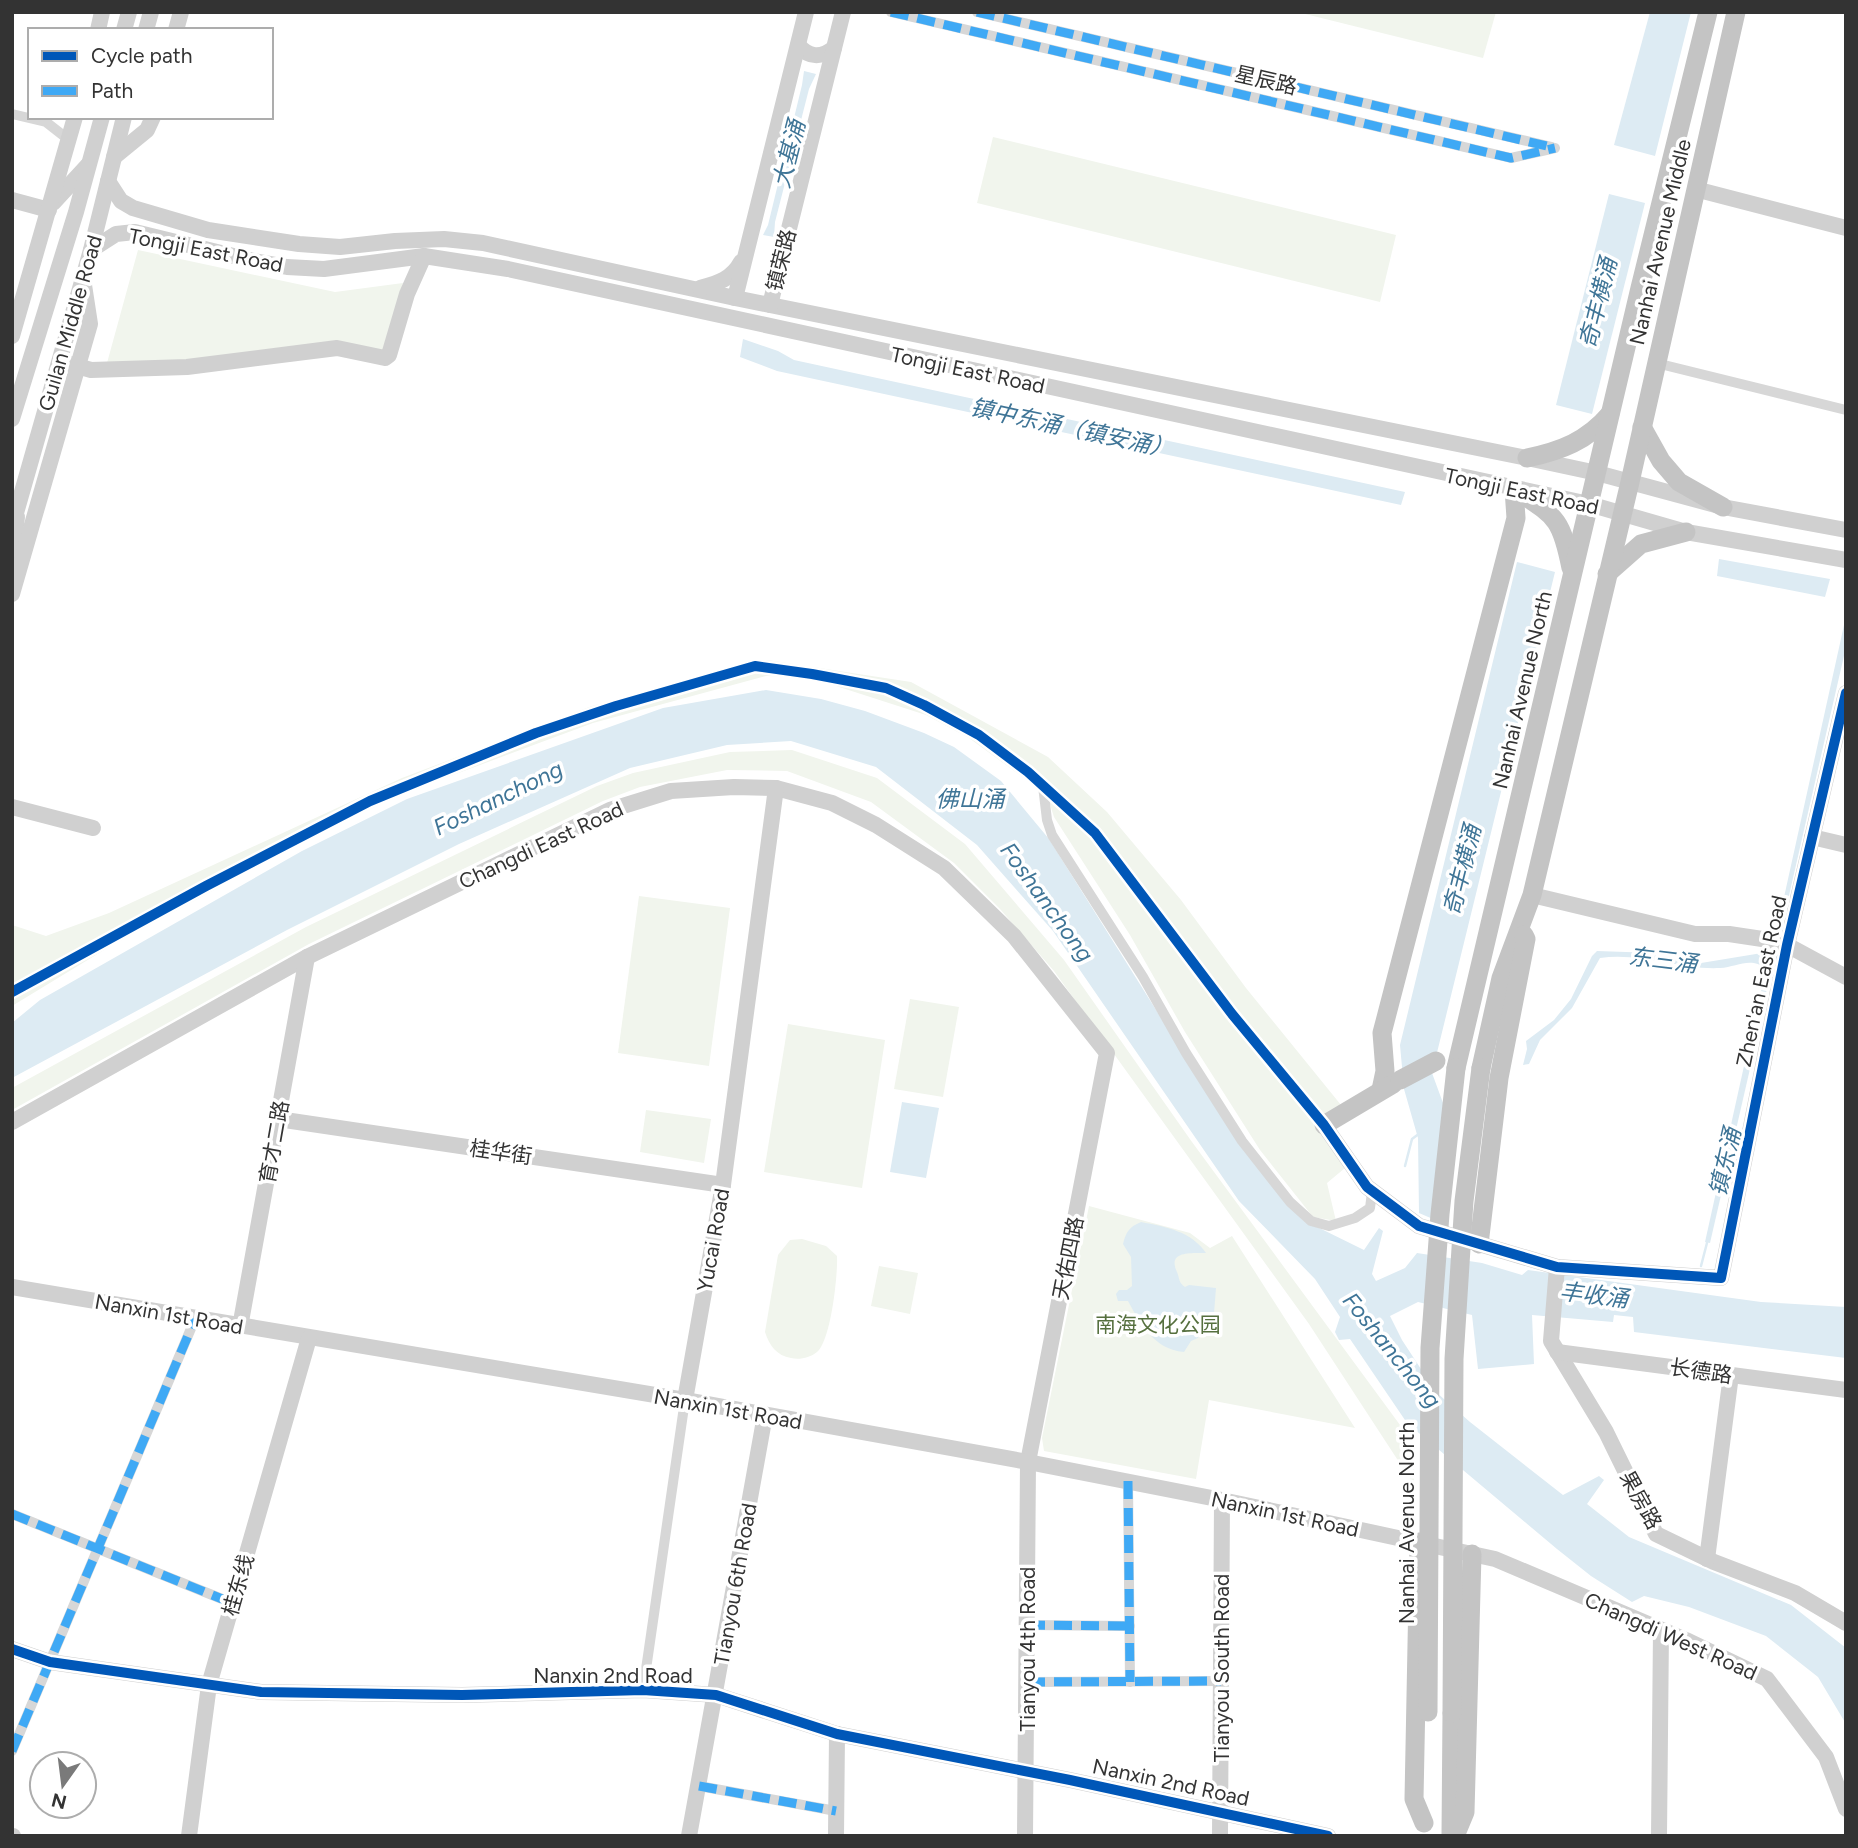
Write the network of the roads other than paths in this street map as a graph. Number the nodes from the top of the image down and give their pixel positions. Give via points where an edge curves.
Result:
1 (806, 12) edge
2 (843, 12) edge
3 (891, 12) edge
4 (978, 12) edge
5 (1708, 12) edge
6 (1736, 12) edge
7 (798, 45) junction
8 (834, 48) junction
9 (33, 119) edge
10 (74, 119) edge
11 (101, 119) edge
12 (124, 119) edge
13 (152, 119) edge
14 (69, 140) junction
15 (92, 155) junction
16 (114, 157) junction
17 (108, 181) junction
18 (1695, 189) junction
19 (12, 200) edge
20 (50, 211) junction
21 (754, 227) junction
22 (1846, 228) edge
23 (208, 230) junction
24 (158, 238) junction
25 (91, 250) junction
26 (63, 255) junction
27 (424, 256) junction
28 (780, 267) junction
29 (83, 278) junction
30 (698, 288) junction
31 (735, 298) junction
32 (770, 305) junction
33 (805, 310) junction
34 (12, 336) edge
35 (60, 362) junction
36 (1656, 363) junction
37 (78, 366) junction
38 (1846, 410) edge
39 (1611, 413) junction
40 (12, 419) edge
41 (1642, 427) junction
42 (1527, 458) junction
43 (30, 464) junction
44 (48, 469) junction
45 (1597, 472) junction
46 (1630, 482) junction
47 (1514, 489) junction
48 (1589, 504) junction
49 (1723, 507) junction
50 (18, 509) junction
51 (1622, 514) junction
52 (12, 527) edge
53 (1846, 530) edge
54 (1686, 532) junction
55 (12, 556) edge
56 (1846, 560) edge
57 (1607, 575) junction
58 (1572, 576) junction
59 (12, 594) edge
60 (1846, 694) edge
61 (1043, 786) junction
62 (776, 788) junction
63 (12, 807) edge
64 (93, 828) dead end
65 (1812, 838) junction
66 (1846, 845) edge
67 (1498, 885) junction
68 (1532, 895) junction
69 (1520, 927) junction
70 (1787, 945) junction
71 (307, 957) junction
72 (1846, 976) edge
73 (12, 992) edge
74 (1107, 1053) joint
75 (1381, 1090) junction
76 (278, 1119) junction
77 (12, 1122) edge
78 (1324, 1125) junction
79 (723, 1185) junction
80 (1373, 1192) junction
81 (1479, 1244) junction
82 (1557, 1267) junction
83 (12, 1287) edge
84 (195, 1319) junction
85 (240, 1327) junction
86 (309, 1338) junction
87 (1557, 1352) junction
88 (1731, 1380) junction
89 (1846, 1390) edge
90 (1846, 1399) edge
91 (685, 1401) junction
92 (765, 1415) junction
93 (1028, 1462) junction
94 (1128, 1481) junction
95 (1222, 1500) junction
96 (12, 1514) edge
97 (1419, 1542) junction
98 (1441, 1547) joint
99 (97, 1548) junction
100 (1472, 1554) junction
101 (1707, 1559) junction
102 (233, 1603) junction
103 (1846, 1623) edge
104 (1027, 1625) junction
105 (1130, 1626) junction
106 (1661, 1630) junction
107 (12, 1649) edge
108 (50, 1662) junction
109 (1221, 1681) junction
110 (1027, 1682) junction
111 (1130, 1682) junction
112 (209, 1685) junction
113 (643, 1690) junction
114 (716, 1695) junction
115 (836, 1734) junction
116 (12, 1751) edge
117 (1026, 1773) junction
118 (699, 1786) junction
119 (1846, 1809) edge
120 (836, 1811) junction
121 (1221, 1812) junction
122 (1423, 1829) edge
123 (1319, 1835) edge
124 (189, 1836) edge
125 (689, 1836) edge
126 (836, 1836) edge
127 (1025, 1836) edge
128 (1220, 1836) edge
129 (1453, 1836) edge
130 (1658, 1836) edge

1 - 7 street, 镇荣路
2 - 8 street, 镇荣路
3 - 4 street, 星辰路 via 1511,158 1555,148
5 - 39 highway, Nanhai Avenue Middle
6 - 18 highway, Nanhai Avenue Middle
7 - 8 street via 816,56
7 - 21 street, 镇荣路
8 - 28 street, 镇荣路
9 - 14 street via 46,122
10 - 14 street
11 - 15 street, Guilan Middle Road
12 - 16 street, Guilan Middle Road
13 - 16 street via 147,130
14 - 15 street
14 - 20 street
15 - 20 street
15 - 26 street, Guilan Middle Road
16 - 17 street, Guilan Middle Road
17 - 23 street, Tongji East Road via 121,201 133,208
17 - 25 street, Guilan Middle Road
18 - 22 street
18 - 36 highway, Nanhai Avenue Middle
19 - 20 street
20 - 26 street
20 - 34 street
21 - 30 street via 733,275
21 - 31 street, 镇荣路
23 - 24 street via 152,223 149,231
23 - 30 street, Tongji East Road via 340,247 395,240 483,243
24 - 25 street, Tongji East Road via 116,233
24 - 27 street, Tongji East Road via 287,267 324,268
25 - 29 street, Guilan Middle Road
26 - 40 street, Guilan Middle Road
27 - 37 street via 389,355 384,358 337,348 187,367 91,370
27 - 47 street, Tongji East Road via 646,298
28 - 32 street, 镇荣路
28 - 33 street via 786,296
29 - 35 street, Guilan Middle Road
29 - 37 street via 90,324
30 - 31 street, Tongji East Road
31 - 32 street, Tongji East Road
32 - 33 street, Tongji East Road
33 - 42 street, Tongji East Road
35 - 37 street
35 - 43 street, Guilan Middle Road
36 - 38 street
36 - 41 highway, Nanhai Avenue Middle
37 - 44 street
39 - 42 highway via 1597,430 1571,446
39 - 45 highway, Nanhai Avenue Middle
41 - 46 highway, Nanhai Avenue Middle
41 - 49 highway via 1679,482
42 - 45 street, Tongji East Road
43 - 44 street
43 - 50 street, Guilan Middle Road
44 - 59 street
45 - 46 street, Tongji East Road
45 - 48 highway, Nanhai Avenue North
46 - 49 street, Tongji East Road
46 - 51 highway
47 - 48 street, Tongji East Road
47 - 58 highway via 1554,516 1565,535
47 - 75 highway via 1516,518 1382,1033 1385,1071
48 - 51 street, Tongji East Road
48 - 58 highway, Nanhai Avenue North
49 - 53 street, Tongji East Road
50 - 52 street, Guilan Middle Road
50 - 55 street
51 - 54 street, Tongji East Road
51 - 57 highway
54 - 56 street, Tongji East Road
54 - 57 highway via 1641,544
57 - 68 highway
58 - 67 highway, Nanhai Avenue North
60 - 65 street, Zhen'an East Road
61 - 73 street via 979,735 886,688 755,666 536,733 370,801
61 - 78 street via 1095,833
61 - 80 street via 1047,821 1069,863 1242,1141 1290,1202 1311,1221 1329,1226 1370,1208
62 - 71 street, Changdi East Road via 671,791 610,810
62 - 74 street, Changdi East Road via 832,803 944,868 1014,936
62 - 79 street, Yucai Road
63 - 64 street
65 - 66 street
65 - 70 street, Zhen'an East Road
67 - 75 highway, bridge via 1484,902 1446,1048 1436,1061
67 - 122 highway, Nanhai Avenue North, bridge via 1456,1068 1440,1214 1430,1348
68 - 69 highway
68 - 70 street via 1695,934 1729,934
69 - 81 highway via 1526,939 1499,1078
69 - 129 highway, bridge via 1501,978 1481,1068 1464,1201 1454,1359
70 - 72 street
70 - 82 street, Zhen'an East Road via 1721,1278
71 - 76 street, 育才二路
71 - 77 street, Changdi East Road
74 - 93 street, 天佑四路
75 - 78 highway
76 - 79 street, 桂华街
76 - 85 street, 育才二路
78 - 80 street
79 - 91 street, Yucai Road
80 - 81 street via 1419,1226
81 - 82 street
82 - 87 street, 果房路 via 1551,1320 1551,1341
83 - 84 street, Nanxin 1st Road
84 - 85 street, Nanxin 1st Road
84 - 99 street
85 - 86 street, Nanxin 1st Road
86 - 91 street, Nanxin 1st Road
86 - 102 street, 桂东线
87 - 88 street, 长德路
87 - 101 street, 果房路 via 1606,1432 1656,1534
88 - 89 street, 长德路
88 - 90 street, 长德路
88 - 101 street
91 - 92 street, Nanxin 1st Road
91 - 113 street, Yucai Road
92 - 93 street, Nanxin 1st Road
92 - 114 street, Tianyou 6th Road
93 - 94 street, Nanxin 1st Road
93 - 104 street, Tianyou 4th Road
94 - 95 street, Nanxin 1st Road
94 - 105 street
95 - 97 street, Nanxin 1st Road
95 - 109 street, Tianyou South Road
96 - 99 street
97 - 98 street, Nanxin 1st Road
97 - 122 highway via 1414,1799
98 - 100 street, Changdi West Road
99 - 102 street
99 - 108 street
100 - 106 street, Changdi West Road via 1495,1559
100 - 129 highway via 1465,1812
101 - 103 street, 果房路 via 1795,1593
102 - 112 street, 桂东线
104 - 105 street
104 - 110 street, Tianyou 4th Road
105 - 111 street
106 - 119 street, Changdi West Road via 1767,1679 1826,1758
106 - 130 street
107 - 108 street, Nanxin 2nd Road
108 - 112 street, Nanxin 2nd Road
108 - 116 street
109 - 111 street
109 - 121 street, Tianyou South Road
110 - 111 street
110 - 117 street, Tianyou 4th Road
112 - 113 street, Nanxin 2nd Road via 261,1692 463,1695
112 - 124 street, 桂东线
113 - 114 street, Nanxin 2nd Road
114 - 115 street, Nanxin 2nd Road
114 - 118 street, Tianyou 6th Road
115 - 117 street, Nanxin 2nd Road
115 - 120 street
117 - 121 street, Nanxin 2nd Road
117 - 127 street, Tianyou 4th Road
118 - 120 street
118 - 125 street, Tianyou 6th Road
120 - 126 street
121 - 123 street, Nanxin 2nd Road
121 - 128 street, Tianyou South Road

